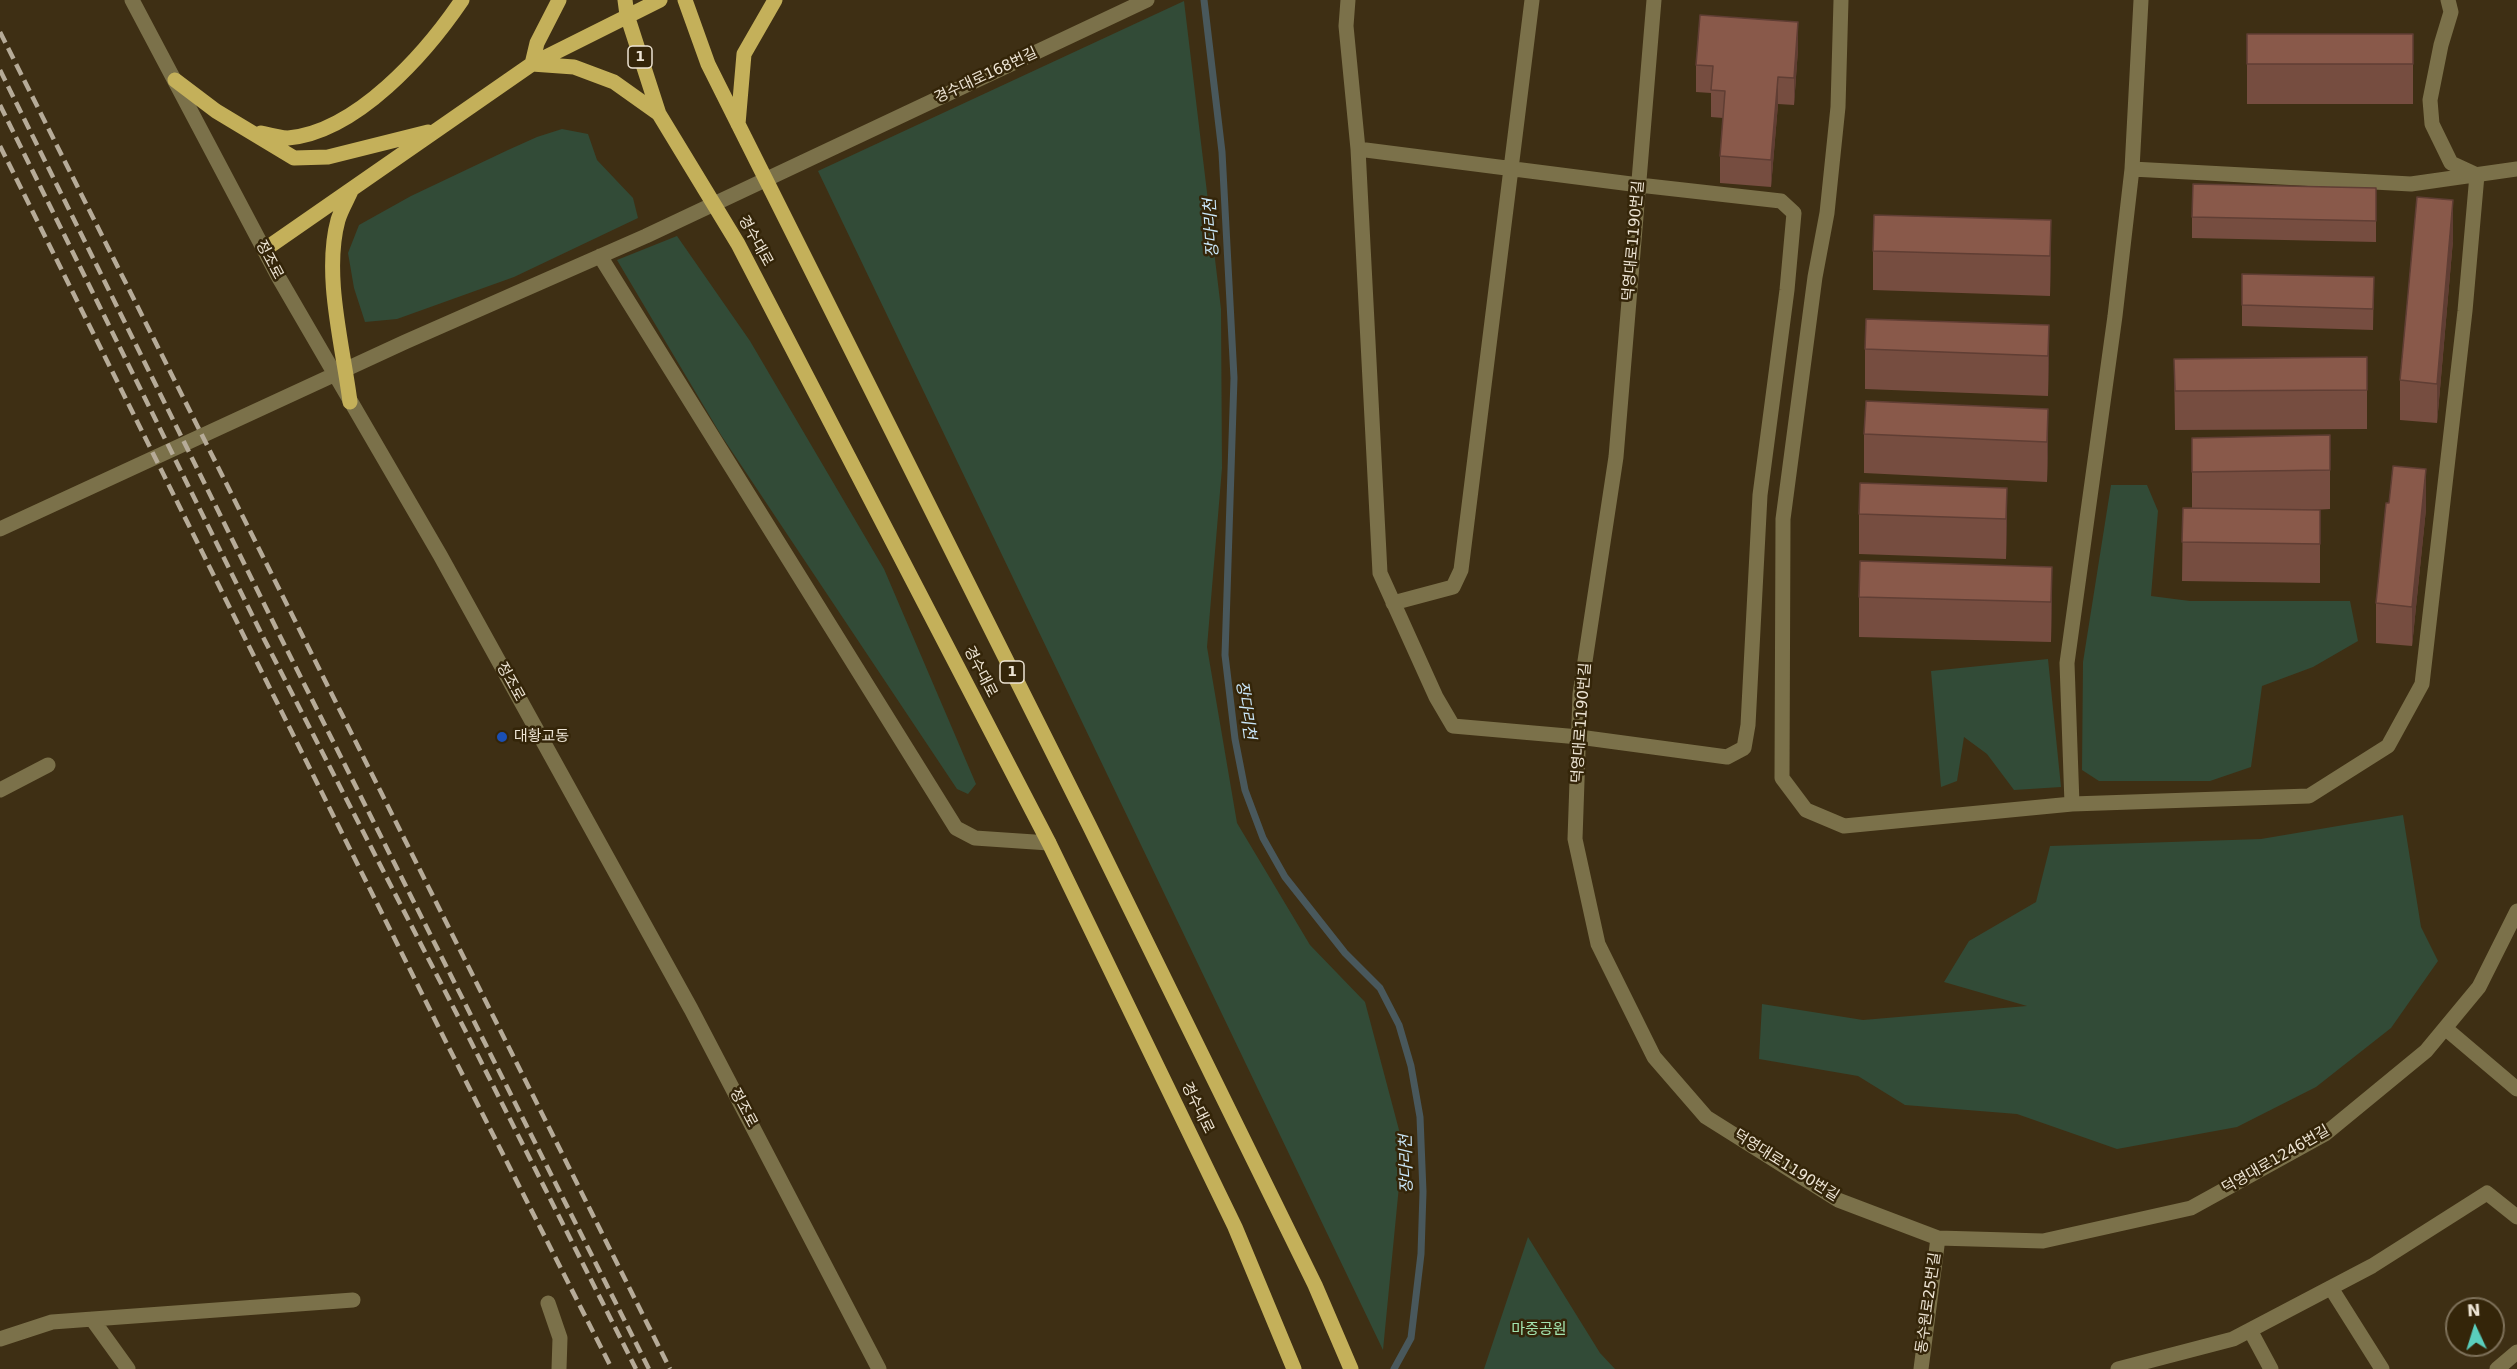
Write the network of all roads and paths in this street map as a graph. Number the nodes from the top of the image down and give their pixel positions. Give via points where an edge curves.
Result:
1 (132, 0) edge
2 (462, 0) edge
3 (559, 0) edge
4 (660, 0) edge
5 (685, 0) edge
6 (775, 0) edge
7 (1147, 0) edge
8 (1348, 0) edge
9 (1532, 0) edge
10 (1654, 0) edge
11 (1841, 0) edge
12 (2141, 0) edge
13 (2448, 0) edge
14 (626, 7) edge
15 (532, 64) junction
16 (175, 80) junction
17 (659, 114) junction
18 (738, 124) junction
19 (437, 130) junction
20 (252, 132) junction
21 (1358, 149) junction
22 (1512, 169) junction
23 (2132, 169) junction
24 (2517, 169) edge
25 (2477, 175) junction
26 (1639, 185) junction
27 (352, 189) junction
28 (264, 250) junction
29 (600, 256) junction
30 (350, 402) junction
31 (0, 529) edge
32 (1393, 603) junction
33 (1579, 737) junction
34 (48, 765) dead end
35 (0, 790) edge
36 (2072, 804) junction
37 (1049, 843) junction
38 (2517, 911) edge
39 (2445, 1028) junction
40 (2517, 1089) edge
41 (2517, 1217) edge
42 (1938, 1238) junction
43 (2331, 1287) junction
44 (353, 1300) dead end
45 (548, 1303) dead end
46 (92, 1319) junction
47 (2250, 1330) junction
48 (0, 1339) edge
49 (2517, 1352) edge
50 (2137, 1367) edge
51 (128, 1369) edge
52 (559, 1369) edge
53 (879, 1369) edge
54 (1294, 1369) edge
55 (1351, 1369) edge
56 (1921, 1369) edge
57 (2118, 1369) edge
58 (2271, 1369) edge
59 (2382, 1369) edge
60 (2497, 1369) edge

1 - 16 street, 정조로
2 - 20 main road via 420,56 357,112 321,130 287,138
3 - 15 main road via 537,42
4 - 14 main road
5 - 18 main road, 경수대로 / 1 via 708,64
6 - 18 main road via 744,54
7 - 29 street, 경수대로168번길
8 - 21 street via 1346,26
9 - 22 street
10 - 26 street, 덕영대로1190번길
11 - 36 street via 1838,107 1827,213 1784,519 1782,778 1806,810 1844,826
12 - 23 street
13 - 25 street via 2451,12 2430,100 2432,124 2451,163
14 - 15 main road
14 - 17 main road, 경수대로 / 1
15 - 17 main road via 574,67 614,81
15 - 19 main road
16 - 20 main road
16 - 28 street, 정조로
17 - 37 main road, 경수대로 / 1 via 738,244
18 - 55 main road, 경수대로 / 1 via 1089,825 1315,1285
19 - 20 main road via 328,157 294,158
19 - 27 main road
21 - 22 street
21 - 32 street via 1380,573
22 - 26 street
22 - 32 street via 1461,570 1453,587
23 - 25 street via 2411,184
23 - 36 street via 2067,663
24 - 25 street
25 - 36 street via 2422,684 2388,746 2309,796
26 - 33 street, 덕영대로1190번길 via 1616,457 1580,694
26 - 33 street via 1781,201 1794,213 1760,495 1748,725 1744,748 1726,757
27 - 28 main road
27 - 30 main road via 338,219 333,250 334,287
28 - 30 street, 정조로
29 - 31 street, 경수대로168번길
29 - 37 street via 956,828 975,838
30 - 53 street, 정조로 via 440,555 691,1009
32 - 33 street via 1453,726
33 - 42 street, 덕영대로1190번길 via 1575,839 1598,944 1654,1057 1706,1117 1838,1200
34 - 35 street
37 - 54 main road, 경수대로 / 1 via 1235,1227
38 - 39 street, 덕영대로1246번길 via 2479,987
39 - 40 street
39 - 42 street, 덕영대로1246번길 via 2426,1051 2325,1134 2191,1208 2043,1241
41 - 43 street via 2487,1193 2372,1266
42 - 56 street, 동수원로25번길
43 - 47 street
43 - 59 street
44 - 46 street
45 - 52 street via 560,1338
46 - 48 street via 52,1322
46 - 51 street
47 - 50 street via 2233,1339
47 - 58 street
49 - 60 street
50 - 57 street

